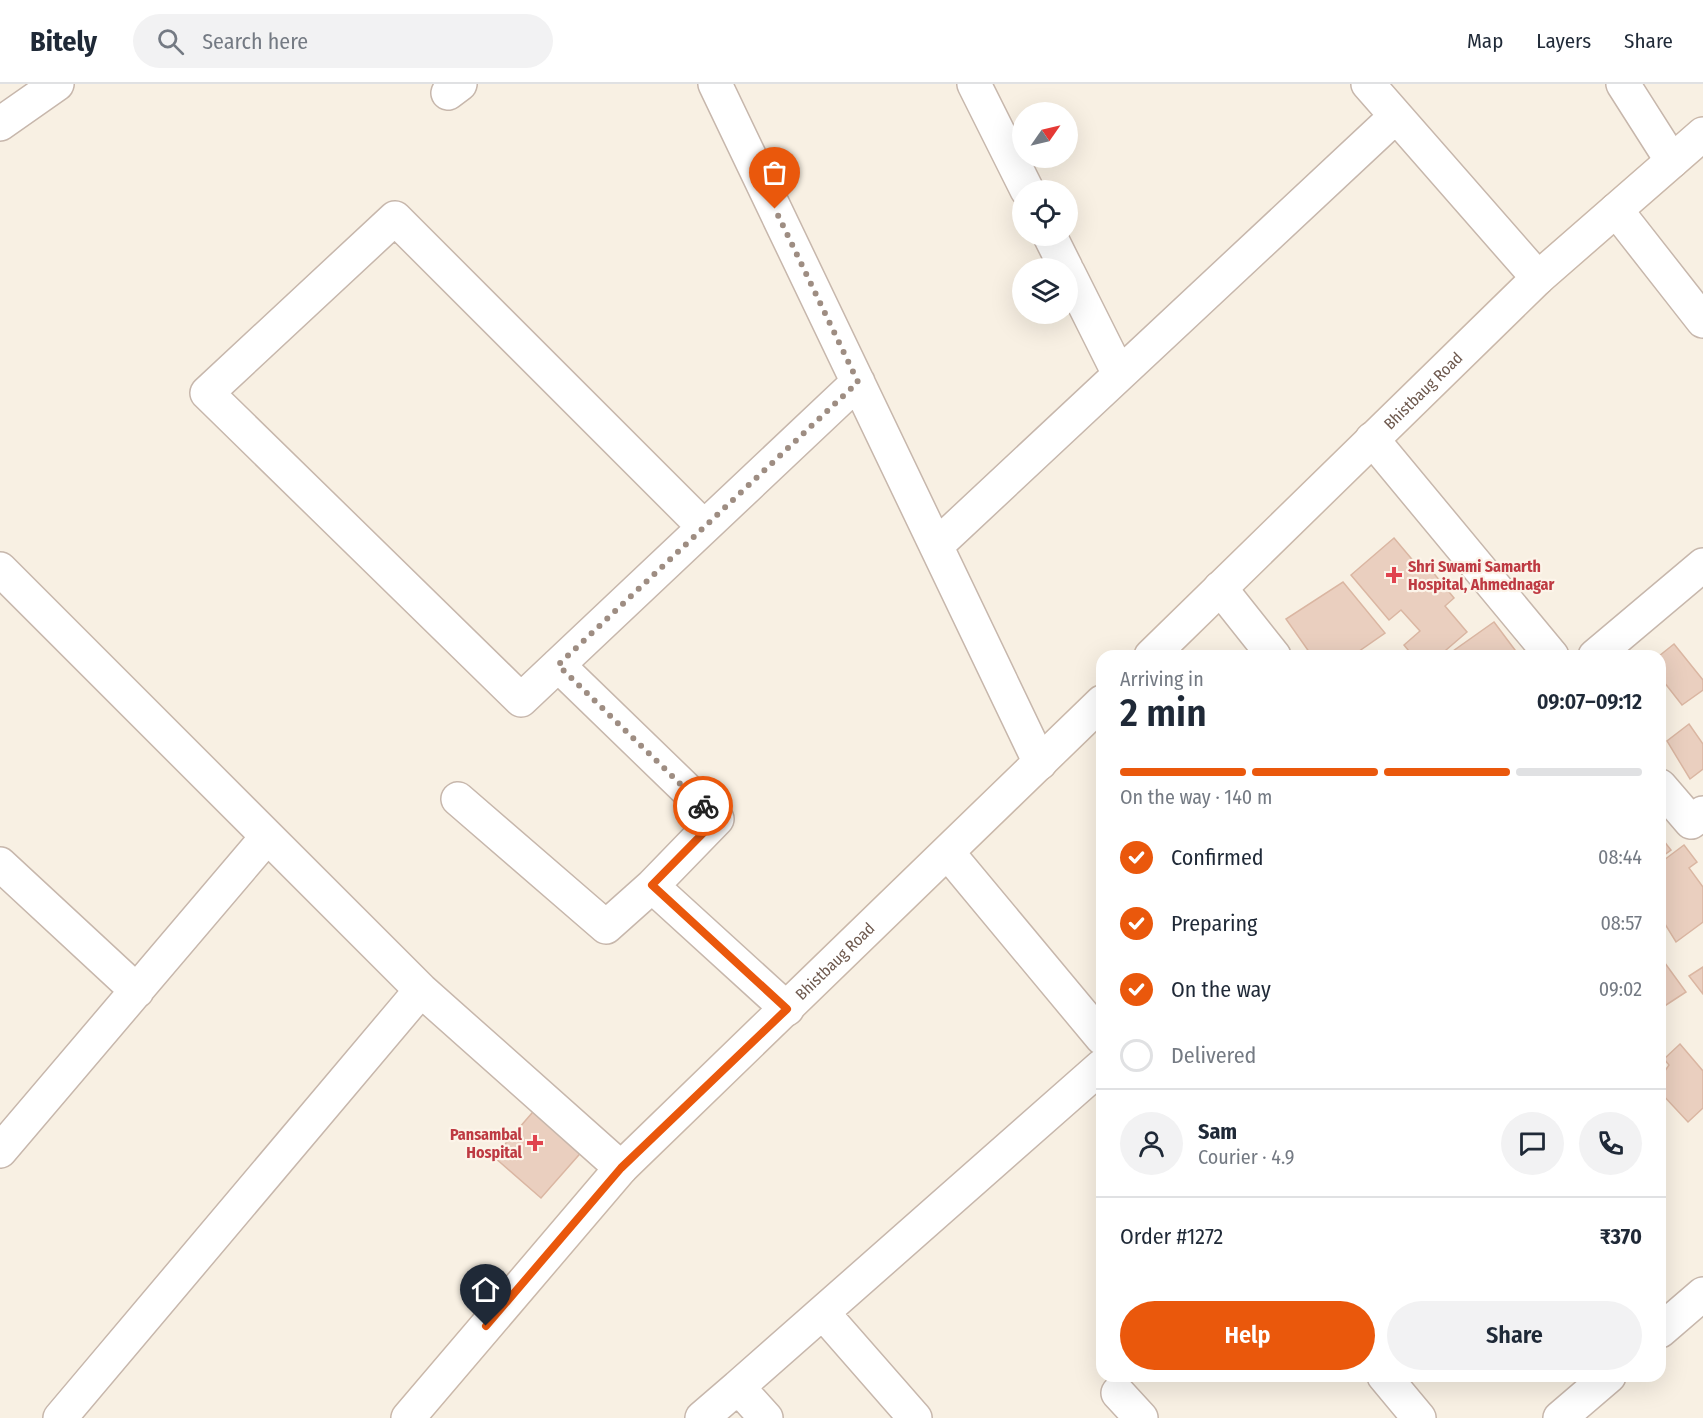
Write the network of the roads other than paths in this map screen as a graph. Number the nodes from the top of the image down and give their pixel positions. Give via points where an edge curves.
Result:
1 (57, 84) edge
2 (974, 84) edge
3 (1368, 84) edge
4 (1623, 84) edge
5 (728, 90) edge
6 (1395, 117) junction
7 (0, 124) edge
8 (1703, 134) edge
9 (1672, 161) junction
10 (1022, 180) edge
11 (1616, 210) junction
12 (1538, 278) junction
13 (1078, 292) edge
14 (1703, 321) edge
15 (1119, 374) junction
16 (858, 382) junction
17 (1372, 440) junction
18 (704, 527) junction
19 (936, 546) junction
20 (1703, 566) edge
21 (0, 569) edge
22 (1220, 588) junction
23 (1157, 650) edge
24 (1269, 650) edge
25 (1547, 650) edge
26 (1602, 650) edge
27 (558, 665) junction
28 (1096, 708) edge
29 (1040, 763) junction
30 (1666, 792) edge
31 (458, 799) dead end
32 (1699, 824) edge
33 (267, 837) junction
34 (948, 853) junction
35 (0, 864) edge
36 (652, 885) junction
37 (421, 990) junction
38 (137, 991) junction
39 (787, 1009) junction
40 (1096, 1031) edge
41 (1096, 1071) edge
42 (0, 1151) edge
43 (621, 1168) junction
44 (1703, 1294) edge
45 (823, 1313) junction
46 (1666, 1326) edge
47 (1389, 1382) edge
48 (1602, 1382) edge
49 (738, 1387) junction
50 (1118, 1393) dead end
51 (60, 1418) edge
52 (408, 1418) edge
53 (702, 1418) edge
54 (766, 1418) edge
55 (915, 1418) edge
56 (1141, 1418) edge
57 (1419, 1418) edge
58 (1560, 1418) edge

1 - 7 street
2 - 10 street
3 - 6 street
4 - 9 street
5 - 16 street
6 - 12 street
6 - 15 street
8 - 9 street, Bhistbaug Road
9 - 11 street, Bhistbaug Road
11 - 12 street, Bhistbaug Road
11 - 14 street
12 - 17 street, Bhistbaug Road
13 - 15 street
15 - 19 street
16 - 18 street
16 - 19 street
17 - 22 street, Bhistbaug Road
17 - 25 street
18 - 27 street
18 - 27 street via 395,218 207,393 521,700
19 - 29 street
20 - 26 street
21 - 33 street
22 - 23 street, Bhistbaug Road
22 - 24 street
27 - 36 street via 717,819
28 - 29 street, Bhistbaug Road
29 - 34 street, Bhistbaug Road
30 - 32 street
31 - 36 street via 606,927
33 - 37 street
33 - 38 street
34 - 39 street, Bhistbaug Road
34 - 40 street
35 - 38 street
36 - 39 street
37 - 43 street
37 - 51 street
38 - 42 street
39 - 43 street, Bhistbaug Road
41 - 45 street
43 - 52 street, Bhistbaug Road
44 - 46 street
45 - 49 street
45 - 55 street
47 - 57 street
48 - 58 street
49 - 53 street
49 - 54 street
50 - 56 street

